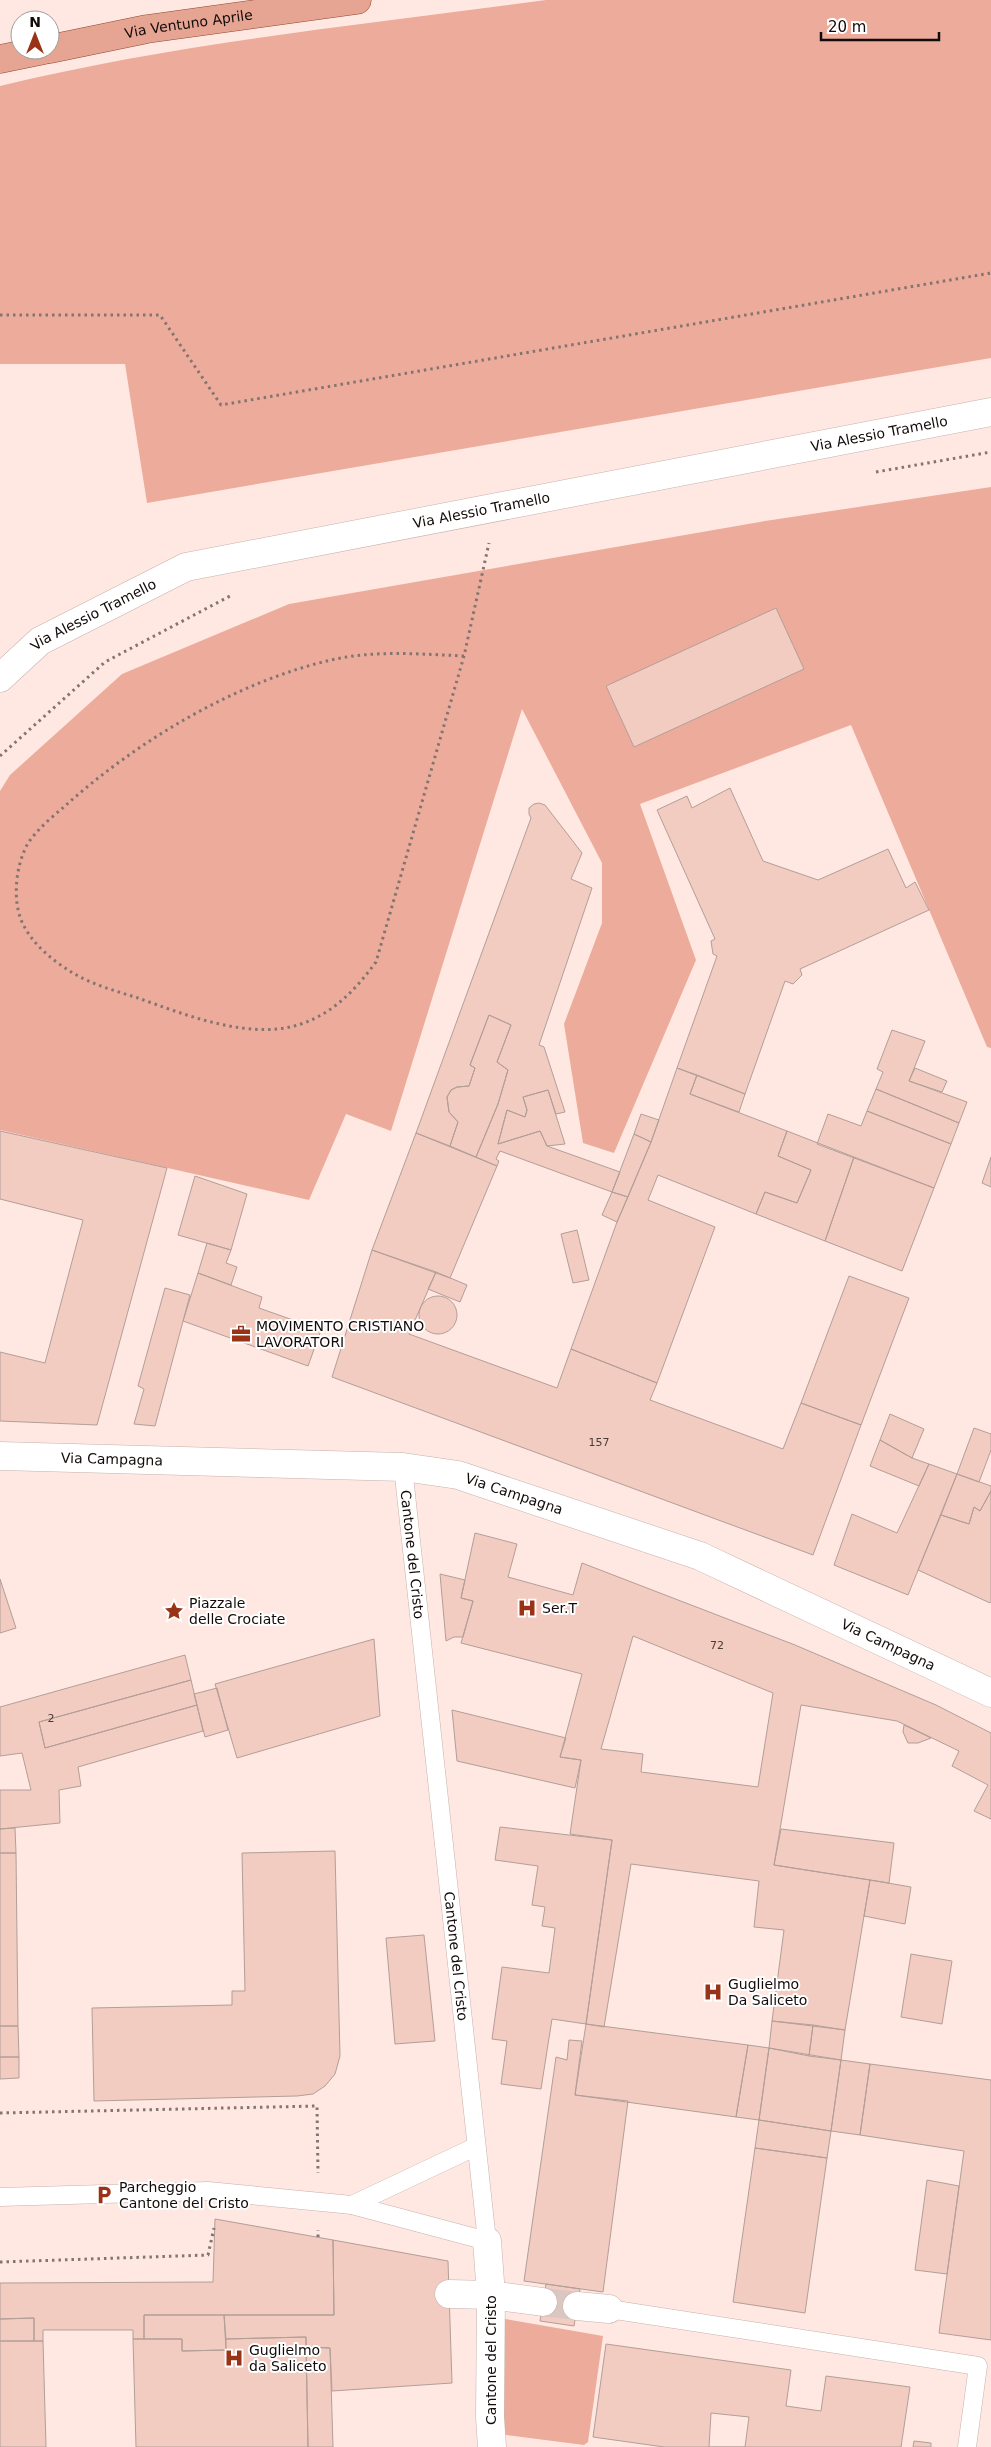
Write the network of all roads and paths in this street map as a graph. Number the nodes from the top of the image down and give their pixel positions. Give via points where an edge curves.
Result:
1 (357, 0) edge
2 (60, 47) edge
3 (991, 273) edge
4 (0, 316) edge
5 (991, 412) edge
6 (991, 452) edge
7 (873, 472) dead end
8 (491, 537) dead end
9 (233, 594) dead end
10 (464, 656) junction
11 (0, 678) edge
12 (0, 756) edge
13 (0, 1456) edge
14 (403, 1467) junction
15 (991, 1693) edge
16 (0, 2113) edge
17 (475, 2147) junction
18 (0, 2197) edge
19 (318, 2201) junction
20 (352, 2205) junction
21 (214, 2228) dead end
22 (318, 2237) dead end
23 (486, 2241) junction
24 (0, 2262) edge
25 (449, 2294) dead end
26 (491, 2295) junction
27 (543, 2302) tunnel mouth
28 (577, 2306) tunnel mouth
29 (609, 2309) joint
30 (984, 2367) edge
31 (492, 2447) edge
32 (967, 2447) edge

1 - 2 main road, Via Ventuno Aprile via 147,29
3 - 4 path via 221,405 160,316
5 - 11 street, Via Alessio Tramello via 186,567 40,641
6 - 7 path
8 - 10 path
9 - 12 path via 105,662
10 - 10 path via 376,962 344,1000 301,1024 253,1028 205,1021 94,984 73,973 39,947 22,922 17,886 20,863 28,844 86,786 145,744 202,711 251,688 317,664 394,653
13 - 14 street, Via Campagna
14 - 15 street, Via Campagna via 458,1475 700,1556
14 - 17 lane, Cantone del Cristo
16 - 19 path via 317,2106
17 - 20 lane
17 - 23 lane, Cantone del Cristo
18 - 19 lane via 208,2191
19 - 20 lane
19 - 22 path
20 - 23 lane
21 - 24 path via 208,2255
23 - 26 street, Cantone del Cristo
25 - 26 street
26 - 27 street
26 - 31 street, Cantone del Cristo
28 - 29 street
29 - 30 lane
30 - 32 lane

